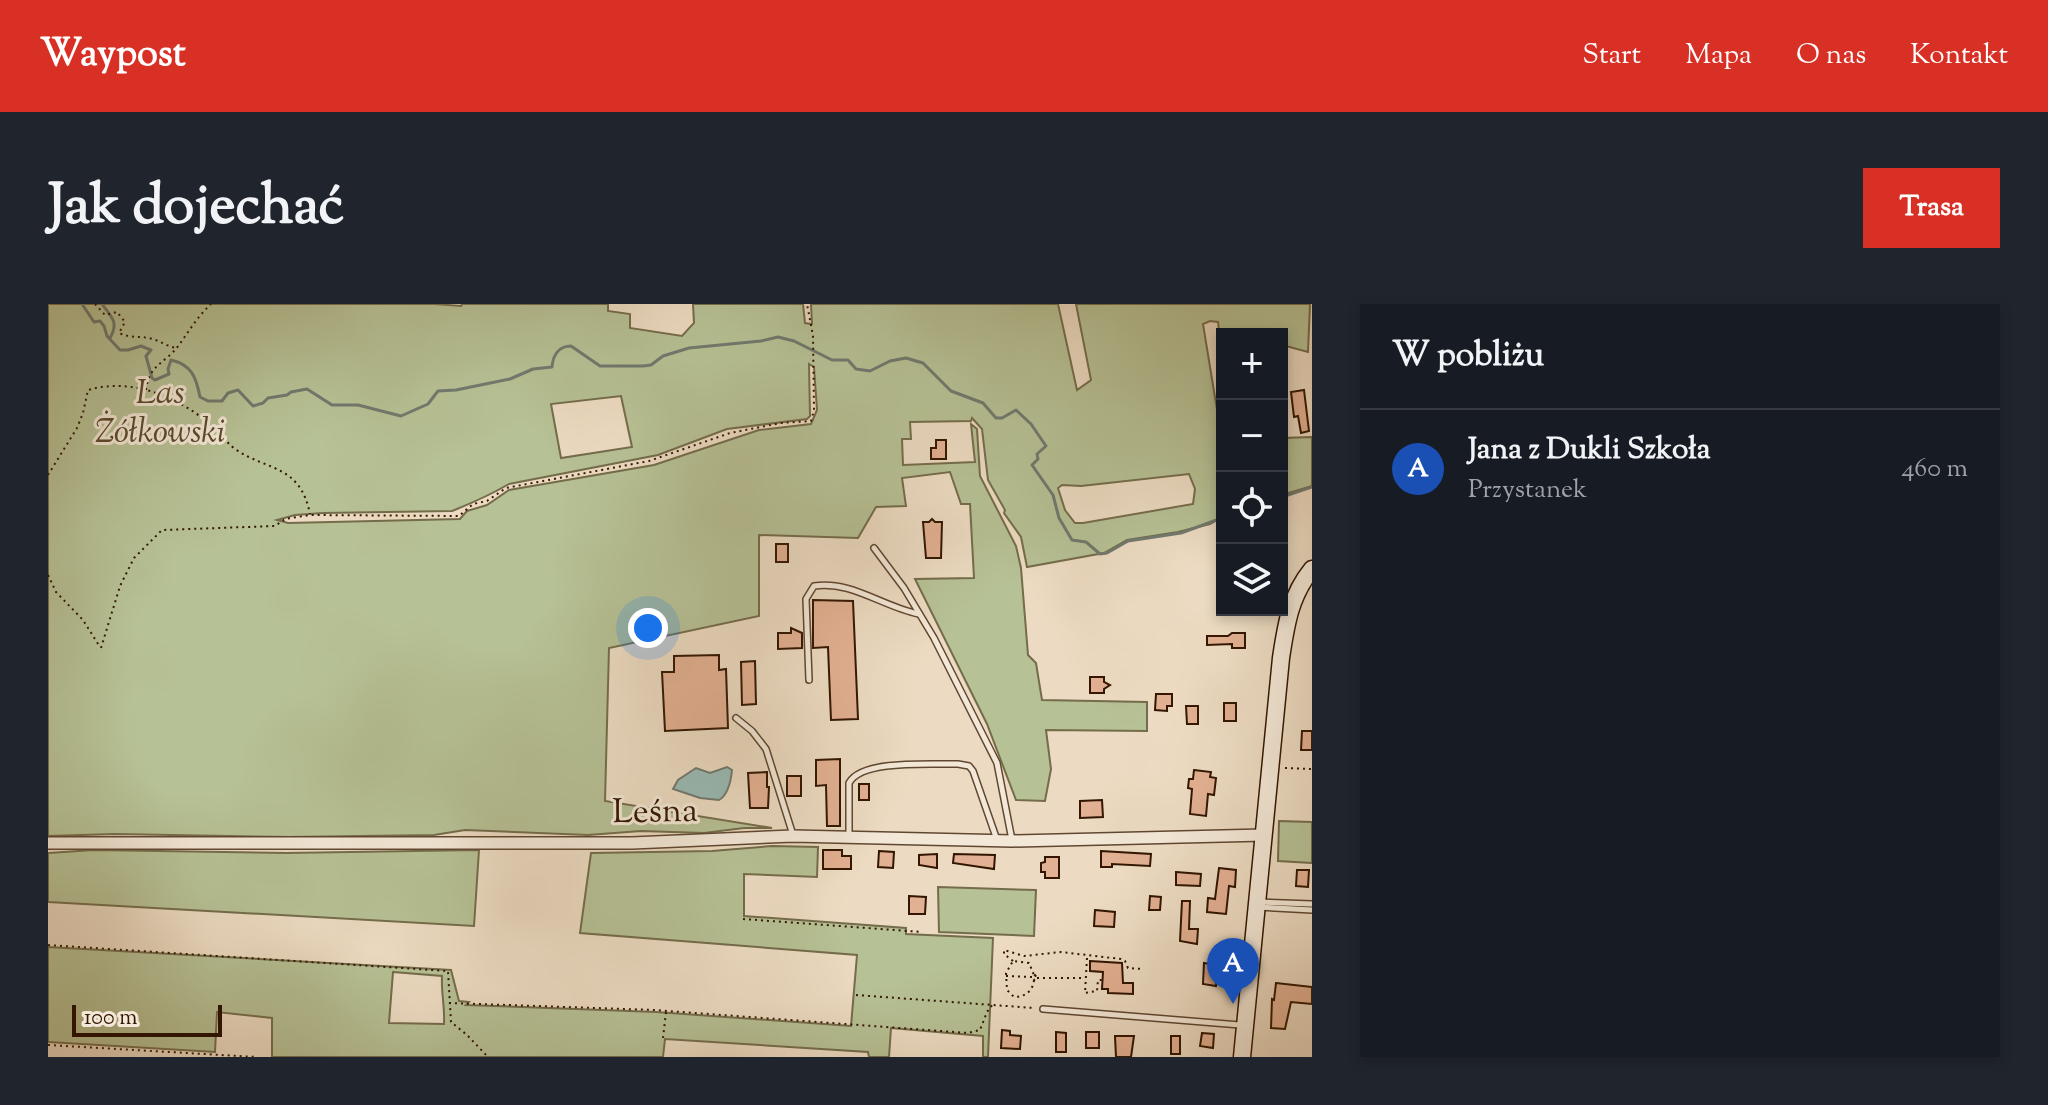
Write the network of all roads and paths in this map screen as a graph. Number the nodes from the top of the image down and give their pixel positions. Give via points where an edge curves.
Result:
1 (95, 304) edge
2 (211, 304) edge
3 (807, 304) edge
4 (176, 348) junction
5 (146, 390) junction
6 (48, 475) edge
7 (310, 515) junction
8 (874, 548) dead end
9 (1312, 569) edge
10 (48, 575) edge
11 (920, 614) junction
12 (809, 680) dead end
13 (736, 718) dead end
14 (1312, 769) edge
15 (1277, 774) junction
16 (1264, 835) junction
17 (793, 836) junction
18 (849, 837) junction
19 (997, 841) junction
20 (1012, 841) junction
21 (48, 843) edge
22 (1257, 904) junction
23 (1312, 907) edge
24 (743, 919) dead end
25 (922, 932) dead end
26 (48, 945) edge
27 (1087, 956) junction
28 (1019, 958) junction
29 (1013, 961) junction
30 (1143, 969) dead end
31 (1006, 976) junction
32 (1035, 978) junction
33 (1086, 978) junction
34 (1102, 980) dead end
35 (856, 995) dead end
36 (449, 1003) junction
37 (993, 1004) junction
38 (1043, 1009) joint
39 (667, 1012) junction
40 (1245, 1025) junction
41 (663, 1038) dead end
42 (48, 1045) edge
43 (256, 1057) edge
44 (488, 1057) edge
45 (1242, 1057) edge

1 - 4 path via 105,315 117,312 125,322 119,333
2 - 4 path
3 - 7 path via 813,344 811,421 730,433 649,461 506,488 459,516
4 - 5 path via 159,361
5 - 6 path via 118,385 88,390 77,428
5 - 7 path via 185,407 239,451 287,474 307,499
7 - 10 path via 275,526 162,530 134,558 101,648
8 - 11 lane
9 - 15 main road via 1290,609 1281,658
11 - 12 lane via 847,588 814,586 806,599
11 - 20 lane via 997,763
13 - 17 lane via 766,749
14 - 15 path
15 - 16 main road
16 - 20 street, Leśna
16 - 22 main road
17 - 18 street, Leśna
17 - 21 street, Leśna via 632,843
18 - 19 street, Leśna
18 - 19 lane via 849,783 860,772 958,764 973,771
19 - 20 street, Leśna
22 - 23 lane
22 - 40 main road
24 - 25 path
26 - 36 path via 448,971
27 - 28 path via 1061,952
27 - 30 path via 1123,959 1128,968
27 - 33 path
28 - 29 path
28 - 29 path via 1007,954
28 - 32 path via 1031,965
29 - 31 path
31 - 32 path
31 - 32 path via 1007,990 1014,997 1029,992
32 - 33 path
33 - 34 path via 1086,993 1093,994
35 - 37 path
36 - 39 path
36 - 44 path via 451,1022
37 - 38 path
37 - 39 path via 980,1030 973,1033
38 - 40 lane
39 - 41 path
40 - 45 main road
42 - 43 path

